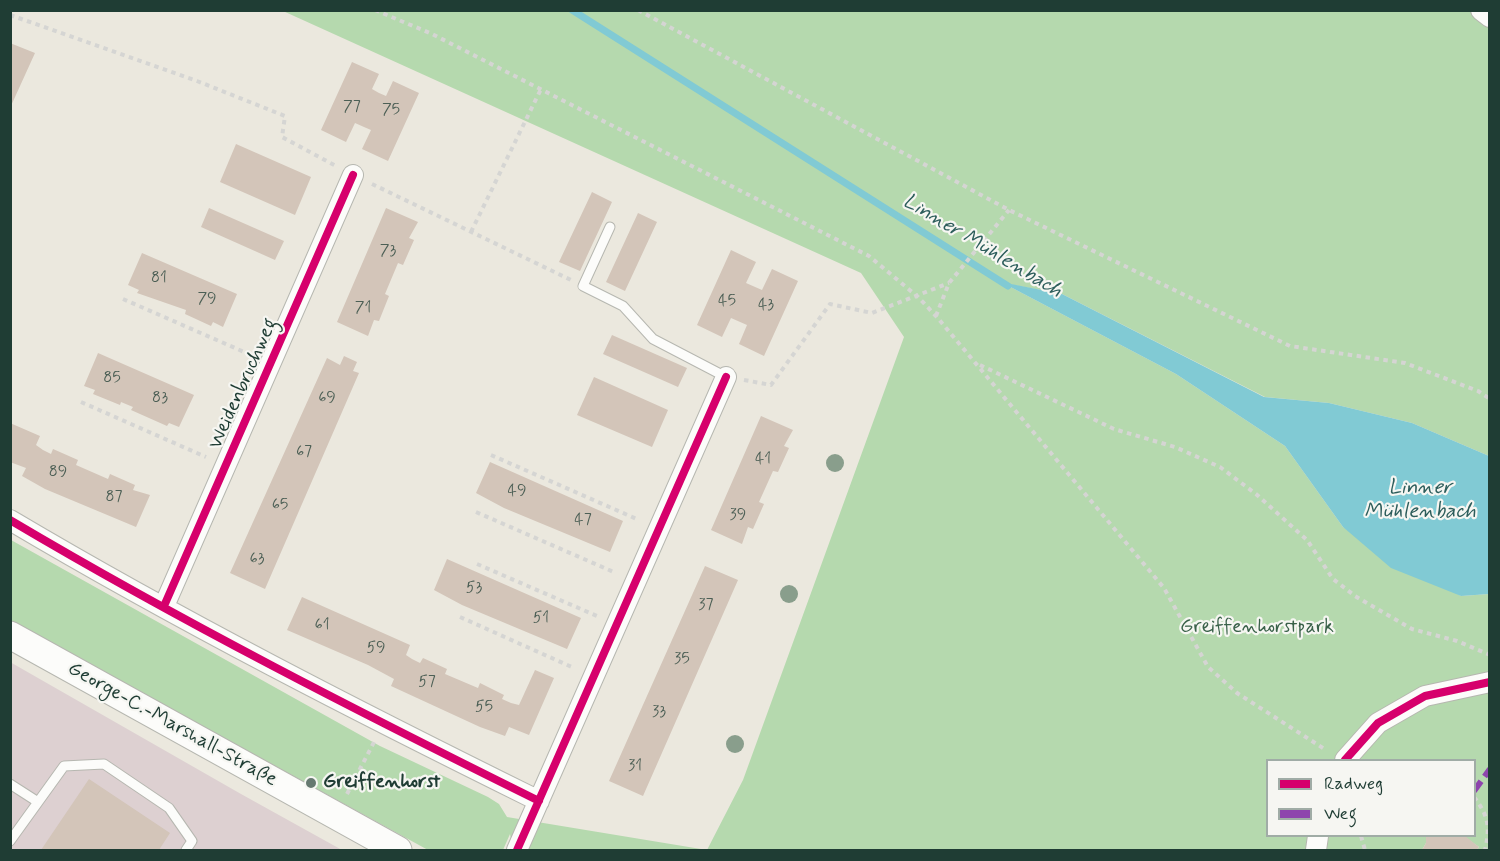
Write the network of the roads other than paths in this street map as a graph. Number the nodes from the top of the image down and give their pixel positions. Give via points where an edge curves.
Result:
1 (1480, 10) edge
2 (1490, 17) edge
3 (353, 175) road end
4 (610, 226) dead end
5 (726, 377) joint
6 (10, 520) edge
7 (164, 606) junction
8 (10, 635) edge
9 (1490, 682) edge
10 (1338, 757) edge
11 (10, 784) edge
12 (540, 801) junction
13 (38, 802) junction
14 (10, 841) edge
15 (186, 850) edge
16 (398, 850) edge
17 (517, 850) edge

1 - 2 street
3 - 7 street, Weidenbruchweg
4 - 5 lane via 583,286 623,306 653,339
5 - 12 street
6 - 7 street
7 - 12 street via 383,724
8 - 16 main road, George-C.-Marshall-Straße
9 - 10 street via 1425,696 1378,723
11 - 13 lane
12 - 17 street
13 - 14 lane
13 - 15 lane via 64,766 104,765 169,808 192,841

